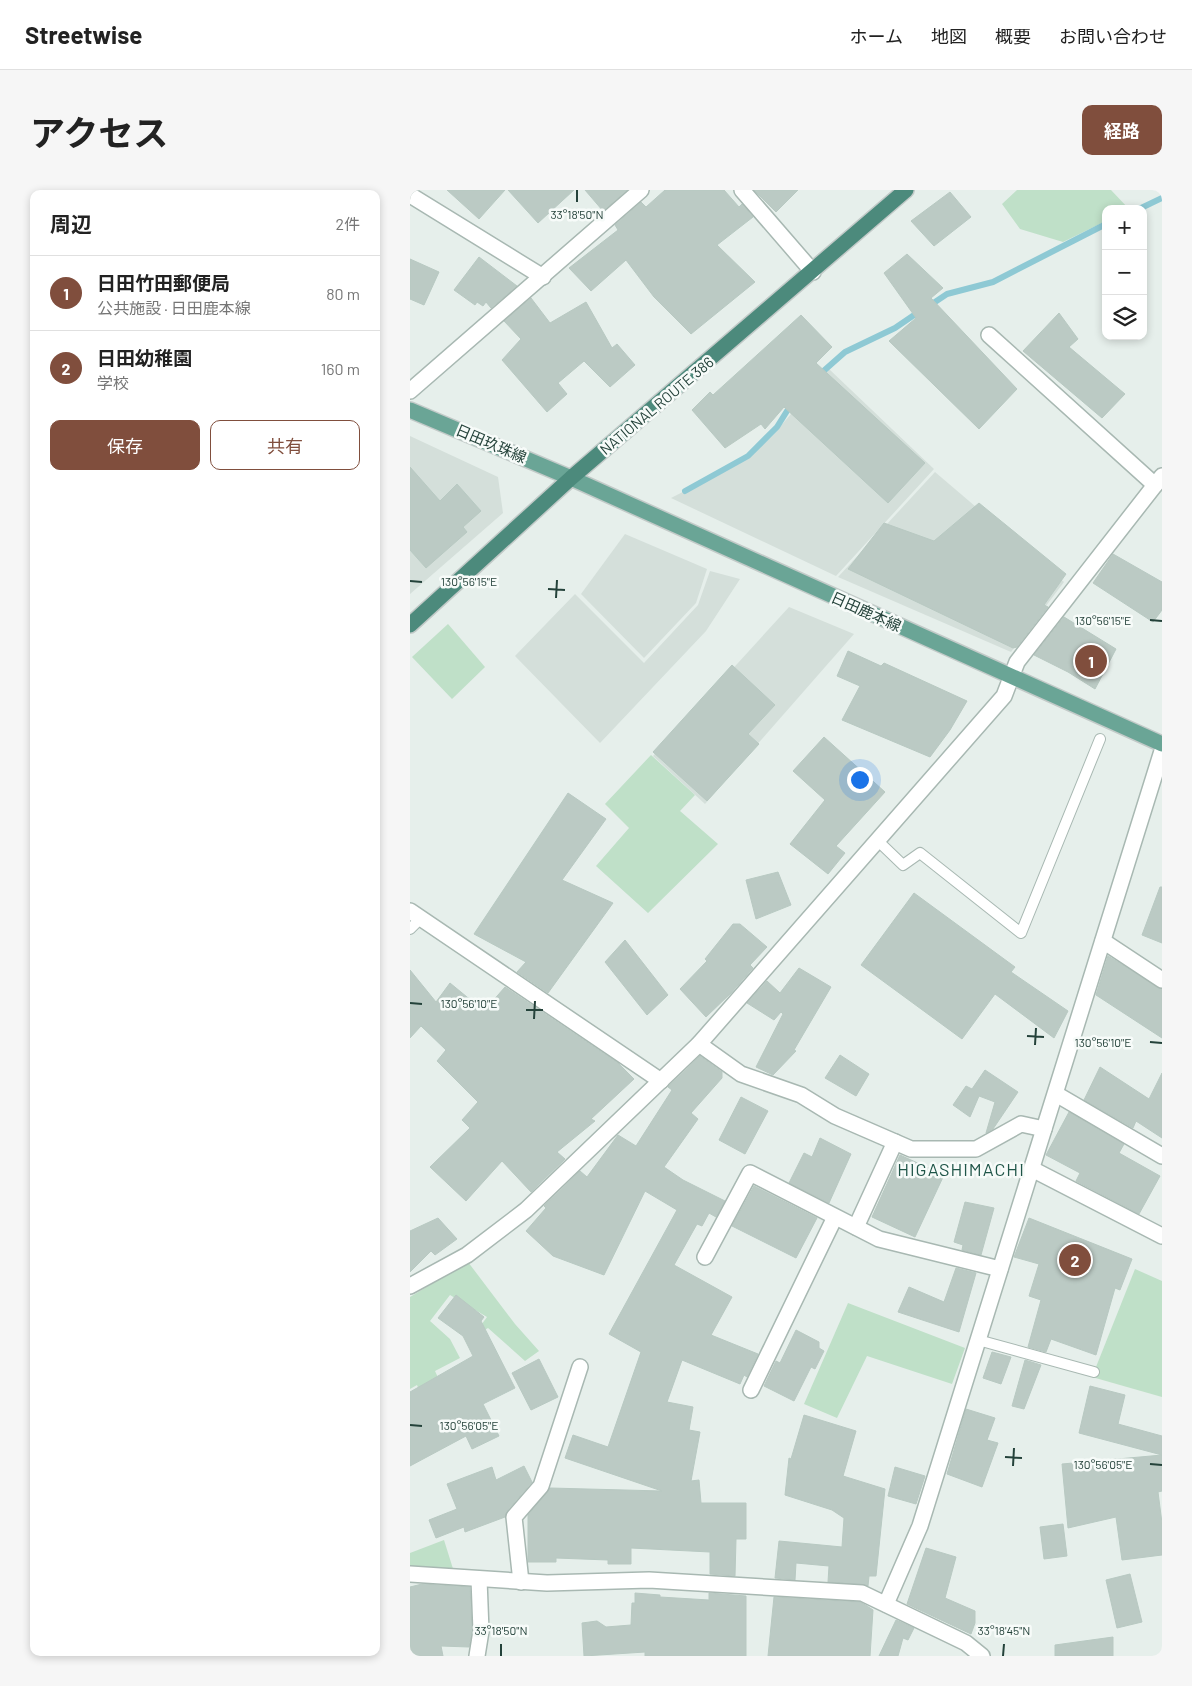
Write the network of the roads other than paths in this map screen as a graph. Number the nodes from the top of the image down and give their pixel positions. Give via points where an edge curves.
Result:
1 (641, 190) edge
2 (742, 190) edge
3 (906, 190) edge
4 (415, 194) edge
5 (813, 272) junction
6 (543, 277) junction
7 (989, 335) dead end
8 (410, 391) edge
9 (410, 410) edge
10 (571, 478) junction
11 (1158, 481) edge
12 (410, 625) edge
13 (1011, 677) junction
14 (1100, 739) dead end
15 (1162, 744) edge
16 (1162, 750) edge
17 (877, 840) junction
18 (415, 914) edge
19 (410, 929) edge
20 (1103, 941) junction
21 (1162, 980) edge
22 (699, 1044) junction
23 (661, 1081) junction
24 (1056, 1094) junction
25 (1044, 1129) junction
26 (895, 1142) junction
27 (1162, 1156) edge
28 (1032, 1169) junction
29 (836, 1217) junction
30 (856, 1227) junction
31 (1162, 1236) edge
32 (705, 1257) dead end
33 (1000, 1269) junction
34 (410, 1286) edge
35 (978, 1340) junction
36 (580, 1367) dead end
37 (1094, 1372) dead end
38 (751, 1390) dead end
39 (410, 1574) edge
40 (478, 1579) junction
41 (521, 1582) junction
42 (886, 1604) junction
43 (477, 1656) edge
44 (982, 1656) edge

1 - 6 street
2 - 5 street
3 - 5 highway, NATIONAL ROUTE 386
4 - 6 street
5 - 10 highway, NATIONAL ROUTE 386
6 - 8 street
7 - 11 street
9 - 10 main road, 日田玖珠線
10 - 12 highway, NATIONAL ROUTE 386
10 - 13 main road, 日田鹿本線
11 - 13 street via 1017,662
13 - 15 main road, 日田鹿本線
13 - 17 street via 1004,696
14 - 17 lane via 1021,933 920,853 903,865
16 - 20 street
17 - 22 street
18 - 19 lane
18 - 23 street
20 - 21 street
20 - 24 street
22 - 23 street
22 - 26 street via 741,1074 801,1095 835,1116
23 - 34 street via 526,1210 467,1255
24 - 25 street
24 - 27 street
25 - 26 street via 1021,1124 976,1149 911,1148
25 - 28 street
26 - 30 street
28 - 31 street
28 - 33 street
29 - 30 street
29 - 32 street via 750,1173
29 - 38 street
30 - 33 street via 879,1239
33 - 35 street
35 - 37 lane
35 - 42 street via 920,1526
36 - 41 street via 541,1486 514,1517
39 - 40 street
40 - 41 street
40 - 43 street via 480,1631
41 - 42 street via 649,1580 862,1594
42 - 44 street via 966,1643

